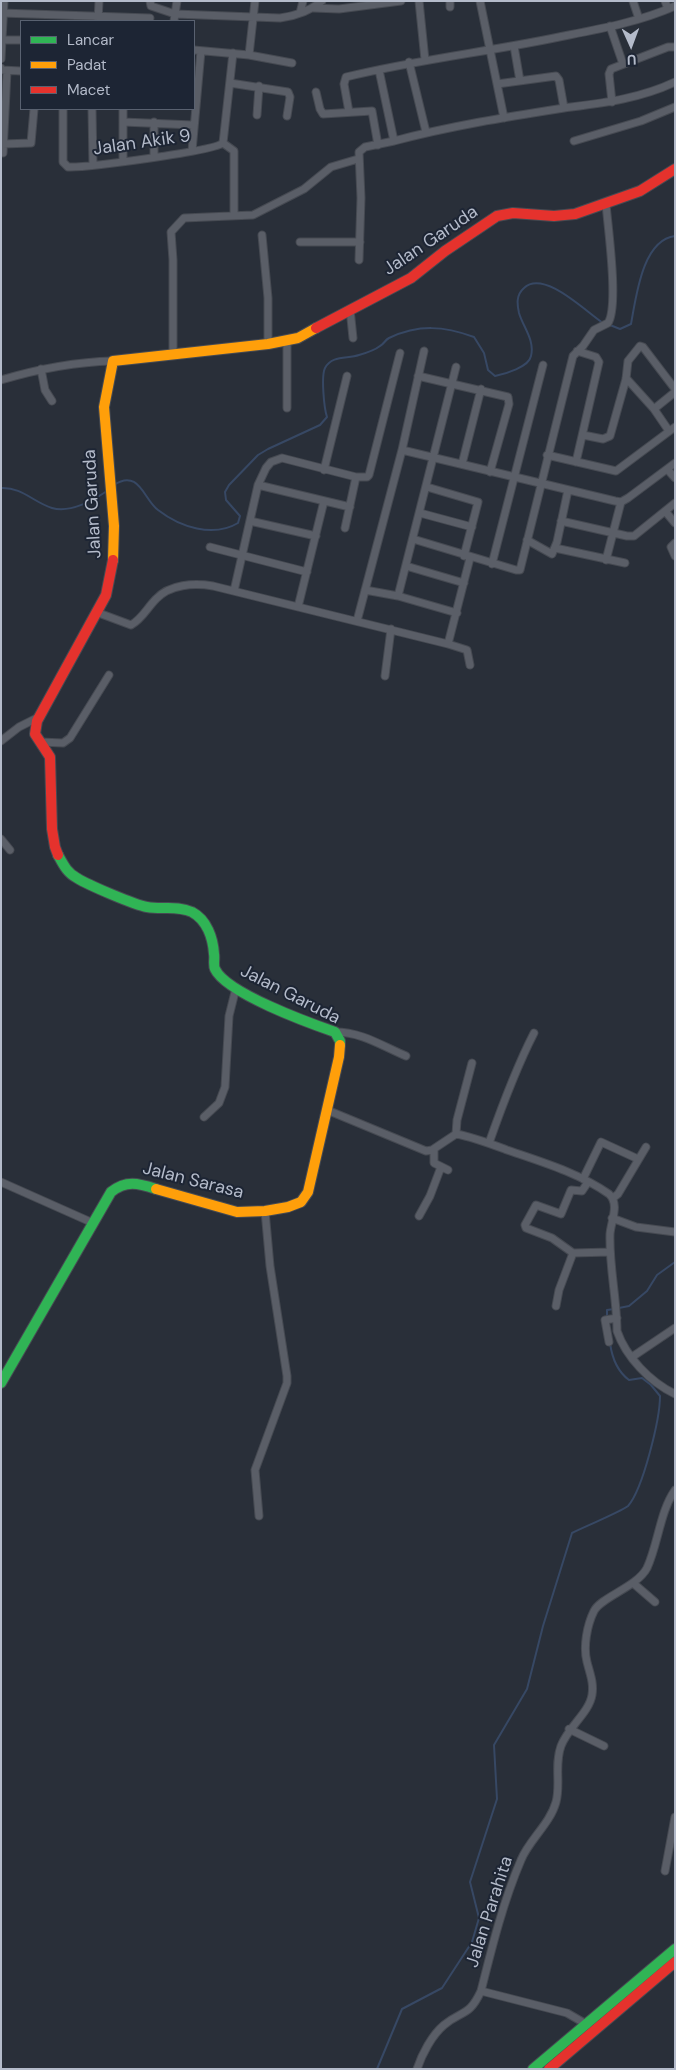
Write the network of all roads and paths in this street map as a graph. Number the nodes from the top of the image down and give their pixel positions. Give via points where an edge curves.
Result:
1 (4, 1) edge
2 (99, 1) edge
3 (177, 1) edge
4 (255, 1) edge
5 (303, 1) edge
6 (322, 1) edge
7 (401, 1) edge
8 (419, 1) edge
9 (480, 1) edge
10 (633, 1) edge
11 (665, 1) edge
12 (153, 4) edge
13 (672, 7) edge
14 (312, 8) junction
15 (2, 13) edge
16 (300, 14) junction
17 (174, 16) edge
18 (253, 17) junction
19 (98, 19) edge
20 (150, 19) edge
21 (639, 19) junction
22 (610, 26) junction
23 (2, 40) edge
24 (20, 40) edge
25 (514, 46) junction
26 (675, 47) edge
27 (198, 50) edge
28 (490, 51) junction
29 (233, 53) junction
30 (249, 54) junction
31 (1, 60) edge
32 (425, 60) junction
33 (292, 62) dead end
34 (409, 62) junction
35 (622, 64) junction
36 (4, 69) edge
37 (379, 70) junction
38 (20, 71) edge
39 (520, 81) junction
40 (675, 82) edge
41 (230, 83) junction
42 (496, 84) junction
43 (259, 86) junction
44 (316, 92) dead end
45 (195, 95) edge
46 (612, 102) junction
47 (675, 107) edge
48 (564, 108) junction
49 (34, 110) edge
50 (63, 110) edge
51 (92, 110) edge
52 (123, 110) edge
53 (194, 110) edge
54 (349, 112) junction
55 (257, 116) dead end
56 (287, 116) dead end
57 (504, 118) junction
58 (123, 122) junction
59 (154, 122) junction
60 (193, 125) junction
61 (426, 132) junction
62 (394, 141) junction
63 (574, 141) dead end
64 (223, 143) junction
65 (4, 144) junction
66 (378, 145) junction
67 (192, 151) junction
68 (3, 152) dead end
69 (154, 156) junction
70 (358, 159) junction
71 (123, 161) junction
72 (93, 165) junction
73 (675, 169) edge
74 (606, 204) junction
75 (234, 216) junction
76 (262, 235) dead end
77 (300, 242) dead end
78 (360, 242) junction
79 (360, 260) dead end
80 (350, 309) junction
81 (353, 338) dead end
82 (287, 340) junction
83 (268, 344) junction
84 (424, 351) dead end
85 (577, 351) junction
86 (400, 353) dead end
87 (173, 354) junction
88 (114, 361) junction
89 (543, 365) dead end
90 (456, 367) dead end
91 (41, 369) junction
92 (347, 376) dead end
93 (418, 376) junction
94 (626, 378) junction
95 (1, 380) edge
96 (451, 383) junction
97 (481, 389) junction
98 (675, 390) edge
99 (52, 401) dead end
100 (287, 408) dead end
101 (654, 409) junction
102 (672, 429) edge
103 (583, 434) junction
104 (402, 450) junction
105 (548, 455) junction
106 (434, 457) junction
107 (576, 462) junction
108 (675, 463) edge
109 (462, 464) junction
110 (667, 469) junction
111 (324, 470) junction
112 (490, 472) junction
113 (356, 477) junction
114 (514, 478) junction
115 (675, 478) edge
116 (540, 484) junction
117 (258, 485) junction
118 (427, 488) junction
119 (568, 490) junction
120 (324, 500) junction
121 (621, 502) junction
122 (675, 503) edge
123 (350, 507) junction
124 (665, 511) junction
125 (420, 513) junction
126 (250, 521) junction
127 (561, 521) junction
128 (675, 523) edge
129 (472, 526) junction
130 (345, 528) dead end
131 (612, 533) junction
132 (316, 536) junction
133 (413, 539) junction
134 (527, 540) junction
135 (675, 543) edge
136 (210, 547) dead end
137 (555, 548) junction
138 (242, 555) junction
139 (674, 556) edge
140 (467, 557) junction
141 (606, 560) junction
142 (625, 563) dead end
143 (492, 564) junction
144 (406, 566) junction
145 (307, 572) junction
146 (464, 583) junction
147 (365, 590) junction
148 (234, 591) junction
149 (398, 596) junction
150 (298, 607) junction
151 (96, 612) junction
152 (457, 612) junction
153 (357, 620) junction
154 (391, 629) junction
155 (448, 644) junction
156 (470, 665) dead end
157 (109, 675) dead end
158 (385, 676) dead end
159 (39, 716) junction
160 (1, 741) edge
161 (41, 742) junction
162 (2, 841) edge
163 (10, 850) dead end
164 (236, 988) junction
165 (335, 1032) junction
166 (534, 1032) dead end
167 (406, 1056) dead end
168 (472, 1063) dead end
169 (327, 1110) junction
170 (204, 1117) dead end
171 (456, 1134) junction
172 (488, 1143) junction
173 (646, 1147) dead end
174 (434, 1149) junction
175 (638, 1159) junction
176 (440, 1167) junction
177 (448, 1170) dead end
178 (586, 1181) junction
179 (1, 1182) edge
180 (613, 1198) junction
181 (265, 1211) junction
182 (419, 1216) dead end
183 (612, 1218) junction
184 (93, 1223) junction
185 (675, 1232) edge
186 (610, 1252) junction
187 (573, 1253) junction
188 (556, 1306) dead end
189 (616, 1318) junction
190 (675, 1328) edge
191 (666, 1335) junction
192 (675, 1338) edge
193 (609, 1342) dead end
194 (632, 1358) junction
195 (1, 1382) edge
196 (675, 1394) edge
197 (675, 1490) edge
198 (259, 1516) dead end
199 (633, 1582) junction
200 (655, 1602) dead end
201 (569, 1729) junction
202 (604, 1746) dead end
203 (675, 1817) edge
204 (665, 1871) dead end
205 (675, 1949) edge
206 (675, 1962) edge
207 (481, 1991) junction
208 (586, 2024) junction
209 (417, 2069) edge
210 (533, 2069) edge
211 (549, 2069) edge

1 - 15 street
2 - 19 street
3 - 17 street
4 - 18 street
5 - 16 street
6 - 14 street
7 - 14 street via 339,10
8 - 32 street
9 - 28 street
10 - 21 street
11 - 13 street
12 - 17 street
12 - 20 street
13 - 21 street
14 - 16 street
15 - 19 street
15 - 23 street
16 - 18 street via 280,18
17 - 18 street
18 - 30 street
19 - 20 street
21 - 22 street
22 - 25 street
22 - 35 street
23 - 24 street
23 - 31 street
25 - 28 street
25 - 39 street
26 - 35 street
27 - 29 street
27 - 45 street
28 - 32 street
28 - 42 street
29 - 30 street
29 - 41 street
30 - 33 street
32 - 34 street
34 - 37 street
34 - 61 street
35 - 46 street via 609,72
36 - 38 street
36 - 65 street
37 - 54 street via 344,78
37 - 62 street
39 - 42 street
39 - 48 street via 557,77
40 - 46 street
41 - 43 street
41 - 64 street
42 - 57 street
43 - 55 street
43 - 56 street via 288,92
44 - 54 street via 323,114
46 - 48 street
47 - 63 street
48 - 57 street
49 - 65 street via 32,142 26,145
50 - 72 street, Jalan Akik 9 via 64,165
51 - 72 street
52 - 58 street
53 - 60 street
54 - 66 street via 372,111
57 - 61 street
58 - 59 street
58 - 71 street
59 - 60 street
59 - 69 street
60 - 67 street
61 - 62 street
62 - 66 street
64 - 67 street, Jalan Akik 9
64 - 75 street via 234,151
65 - 68 street
66 - 70 street via 361,149
67 - 69 street, Jalan Akik 9
69 - 71 street, Jalan Akik 9
70 - 75 street via 331,167 304,189 261,212
70 - 78 street
71 - 72 street, Jalan Akik 9
73 - 74 street, Jalan Garuda via 640,191
74 - 80 street, Jalan Garuda via 566,215 513,213 497,216 410,278
74 - 85 street via 613,312 608,323 594,330
75 - 87 street via 184,218 171,231
76 - 83 street via 268,289
77 - 78 street
78 - 79 street
80 - 81 street
80 - 82 street, Jalan Garuda via 311,332
82 - 83 street, Jalan Garuda
82 - 100 street
83 - 87 street, Jalan Garuda
84 - 93 street
85 - 103 street via 599,360
85 - 105 street via 573,356
86 - 113 street via 369,475
87 - 88 street, Jalan Garuda
88 - 91 street
88 - 151 street, Jalan Garuda via 104,408 113,564 106,595
89 - 114 street
90 - 96 street
91 - 95 street
91 - 99 street via 45,390
92 - 111 street
93 - 96 street
93 - 104 street
94 - 98 street via 628,361 642,346
94 - 101 street
94 - 103 street via 610,436 603,439
96 - 97 street
96 - 106 street
97 - 109 street
97 - 112 street via 509,399
98 - 101 street
101 - 102 street
102 - 107 street via 618,470
103 - 107 street
104 - 106 street
104 - 147 street
105 - 107 street
105 - 116 street
106 - 109 street
106 - 118 street
108 - 110 street
109 - 112 street
110 - 115 street
110 - 121 street
111 - 113 street
111 - 117 street via 276,459 266,468
112 - 114 street
113 - 123 street
114 - 116 street
114 - 143 street
116 - 119 street
116 - 134 street
117 - 120 street
117 - 126 street
118 - 125 street
118 - 129 street via 478,502
119 - 121 street
119 - 127 street
120 - 123 street
120 - 132 street
121 - 131 street
122 - 124 street
123 - 130 street
124 - 128 street
124 - 131 street via 634,536
125 - 129 street
125 - 133 street
126 - 132 street
126 - 138 street
127 - 131 street
127 - 137 street
129 - 140 street
131 - 141 street
132 - 145 street
133 - 140 street
133 - 144 street
134 - 137 street via 551,555
134 - 143 street via 519,570
135 - 139 street via 671,547
136 - 138 street
137 - 141 street
138 - 145 street
138 - 148 street
140 - 143 street
140 - 146 street
141 - 142 street
144 - 146 street
144 - 149 street
145 - 150 street
146 - 152 street
147 - 149 street
147 - 153 street
148 - 150 street
148 - 151 street via 198,584 169,590 131,625
149 - 152 street
150 - 153 street
151 - 159 street, Jalan Garuda
152 - 155 street
153 - 154 street
154 - 155 street
154 - 158 street
155 - 156 street via 466,649
157 - 161 street via 67,741
159 - 160 street
159 - 161 street, Jalan Garuda via 34,733
161 - 164 street, Jalan Garuda via 51,759 52,830 64,867 76,878 145,907 174,907 194,914 212,935 214,968 221,978
162 - 163 street
164 - 165 street, Jalan Garuda
164 - 170 street via 229,1016 225,1087 219,1103
165 - 167 street via 361,1036
165 - 169 street, Jalan Garuda via 339,1038 339,1051
166 - 172 street
168 - 171 street
169 - 174 street via 420,1150
169 - 181 street, Jalan Sarasa via 305,1198 296,1204
171 - 172 street
171 - 174 street
172 - 178 street via 550,1164
173 - 175 street
174 - 176 street via 434,1162
175 - 178 street via 601,1142
175 - 180 street
176 - 177 street
176 - 182 street
178 - 180 street
178 - 187 street via 582,1191 571,1190 561,1214 536,1205 525,1225
179 - 184 street
180 - 183 street via 616,1207
181 - 184 street, Jalan Sarasa via 226,1210 130,1183 111,1192
181 - 198 street via 287,1376 255,1470
183 - 185 street via 636,1227
183 - 186 street
184 - 195 street, Jalan Sarasa
186 - 187 street
186 - 189 street
187 - 188 street
189 - 193 street via 606,1319 604,1323
189 - 194 street via 621,1343
190 - 191 street
191 - 192 street
191 - 194 street
194 - 196 street via 653,1380
197 - 199 street, Jalan Parahita via 646,1569
199 - 200 street
199 - 201 street, Jalan Parahita via 595,1609 586,1647 586,1661 593,1684 591,1698 585,1711
201 - 202 street
201 - 207 street, Jalan Parahita via 560,1747 557,1764 556,1803 519,1866 510,1888
203 - 204 street
205 - 208 street
206 - 211 street
207 - 208 street via 567,2013
207 - 209 street, Jalan Parahita via 467,2012 444,2024
208 - 210 street

